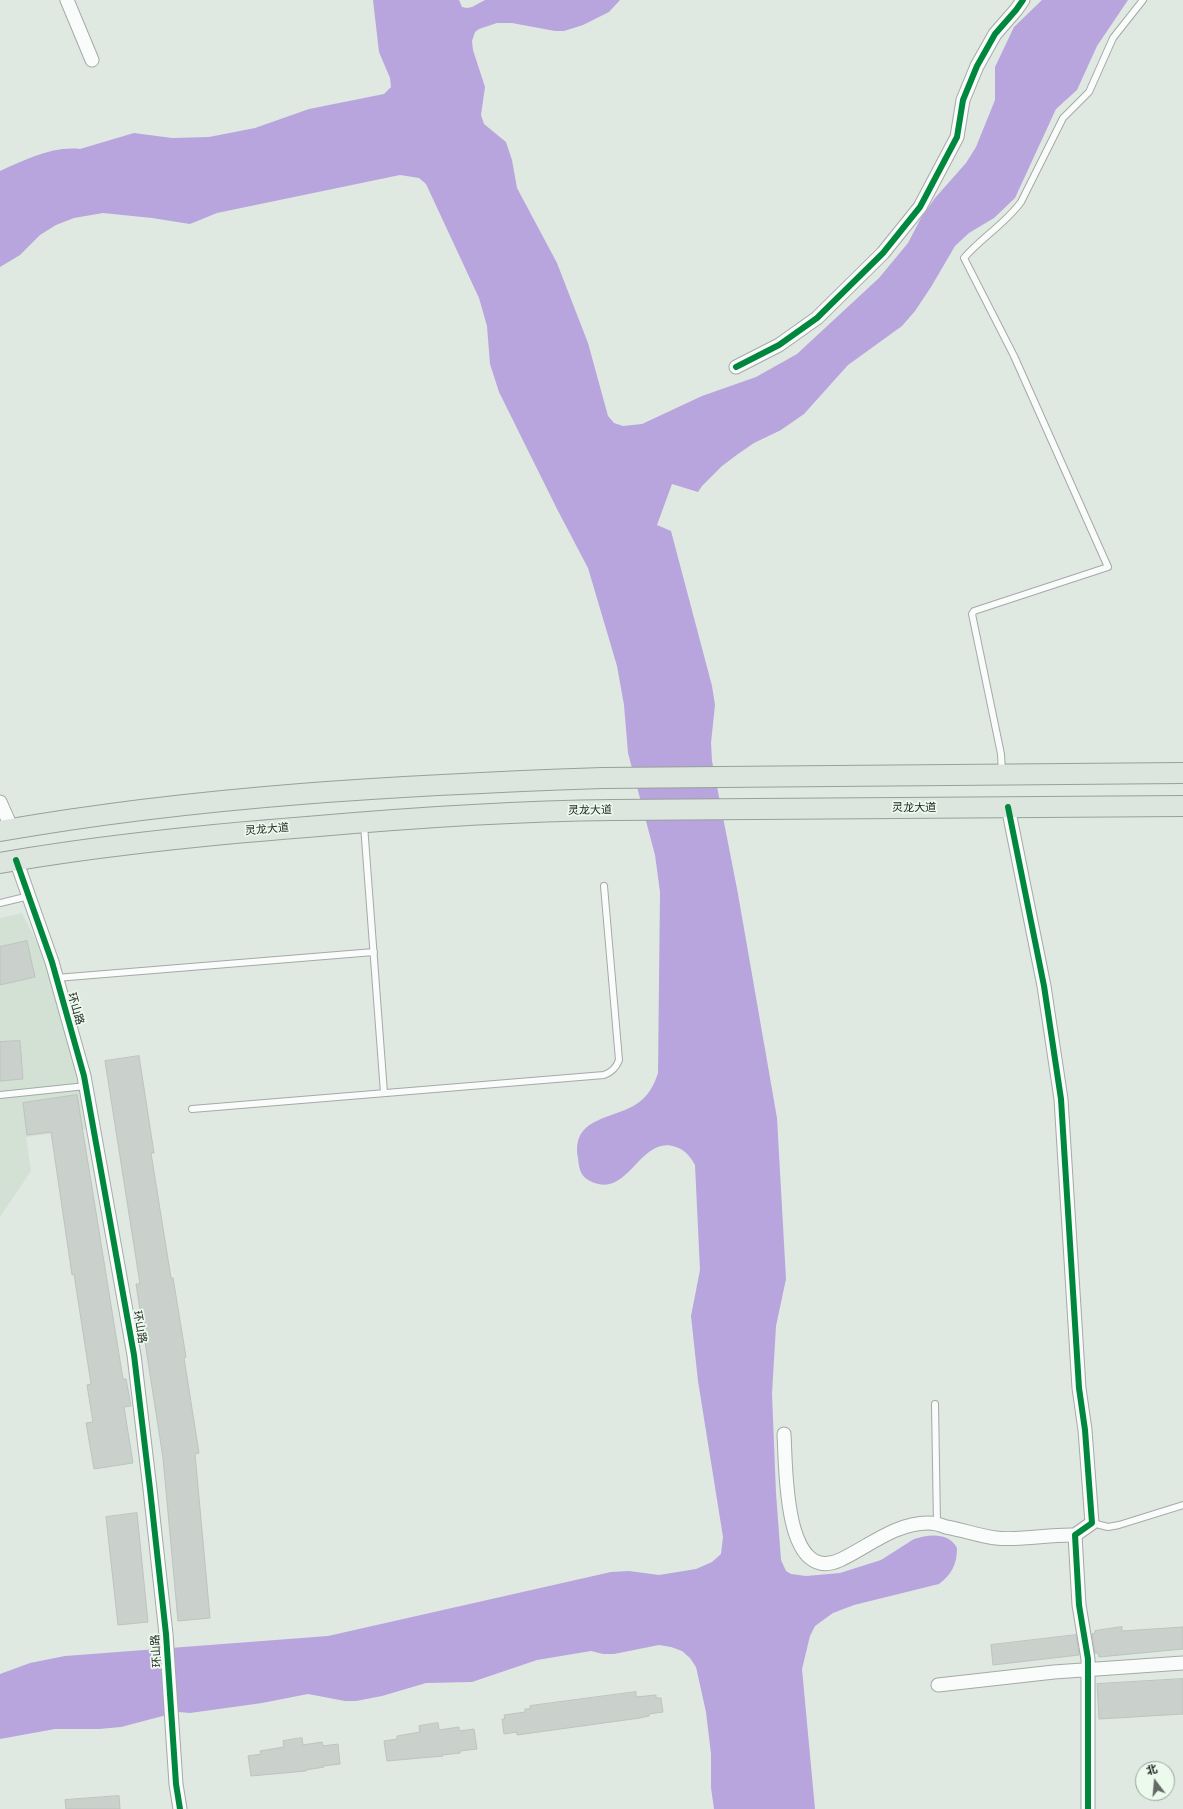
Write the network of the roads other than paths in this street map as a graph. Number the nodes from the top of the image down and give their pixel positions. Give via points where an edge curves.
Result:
1 (67, 0) edge
2 (1022, 0) edge
3 (1142, 0) edge
4 (92, 60) dead end
5 (736, 367) dead end
6 (1183, 773) edge
7 (1003, 775) junction
8 (0, 802) edge
9 (1183, 806) edge
10 (1008, 807) junction
11 (364, 822) junction
12 (6, 830) edge
13 (8, 862) edge
14 (604, 886) dead end
15 (28, 896) junction
16 (0, 903) edge
17 (374, 952) junction
18 (56, 978) junction
19 (86, 1086) junction
20 (384, 1093) junction
21 (0, 1095) edge
22 (192, 1109) dead end
23 (935, 1404) dead end
24 (784, 1434) dead end
25 (1183, 1505) edge
26 (1092, 1523) junction
27 (937, 1524) junction
28 (1075, 1535) junction
29 (1183, 1663) edge
30 (1088, 1670) junction
31 (938, 1686) dead end
32 (180, 1809) edge
33 (1088, 1809) edge

1 - 4 street
2 - 5 street via 994,34 977,66 963,100 957,137 920,207 883,253 817,318 779,345
3 - 7 lane via 1113,38 1090,92 1062,118 1021,202 964,258 1014,356 1108,567 974,611 972,614 1001,754
6 - 7 main road
7 - 12 main road via 603,778 388,788 125,812
8 - 12 street
9 - 10 main road, 灵龙大道
10 - 11 main road, 灵龙大道 via 523,812
10 - 26 street via 1044,986 1061,1099 1079,1388
11 - 13 main road, 灵龙大道 via 136,843
11 - 17 lane
13 - 15 street, 环山路
14 - 20 lane via 619,1060 615,1069 604,1075
15 - 16 lane
15 - 18 street, 环山路
17 - 18 lane
17 - 20 lane
18 - 19 street, 环山路
19 - 21 lane
19 - 32 street, 环山路 via 134,1355 166,1634
20 - 22 lane
23 - 27 lane
24 - 27 street via 791,1519 800,1545 805,1553 816,1561 825,1563 839,1560 883,1536 910,1526
25 - 26 lane via 1119,1525 1108,1527
26 - 28 street
27 - 28 street via 996,1538
28 - 30 street via 1079,1605
29 - 30 street
30 - 31 street
30 - 33 street

